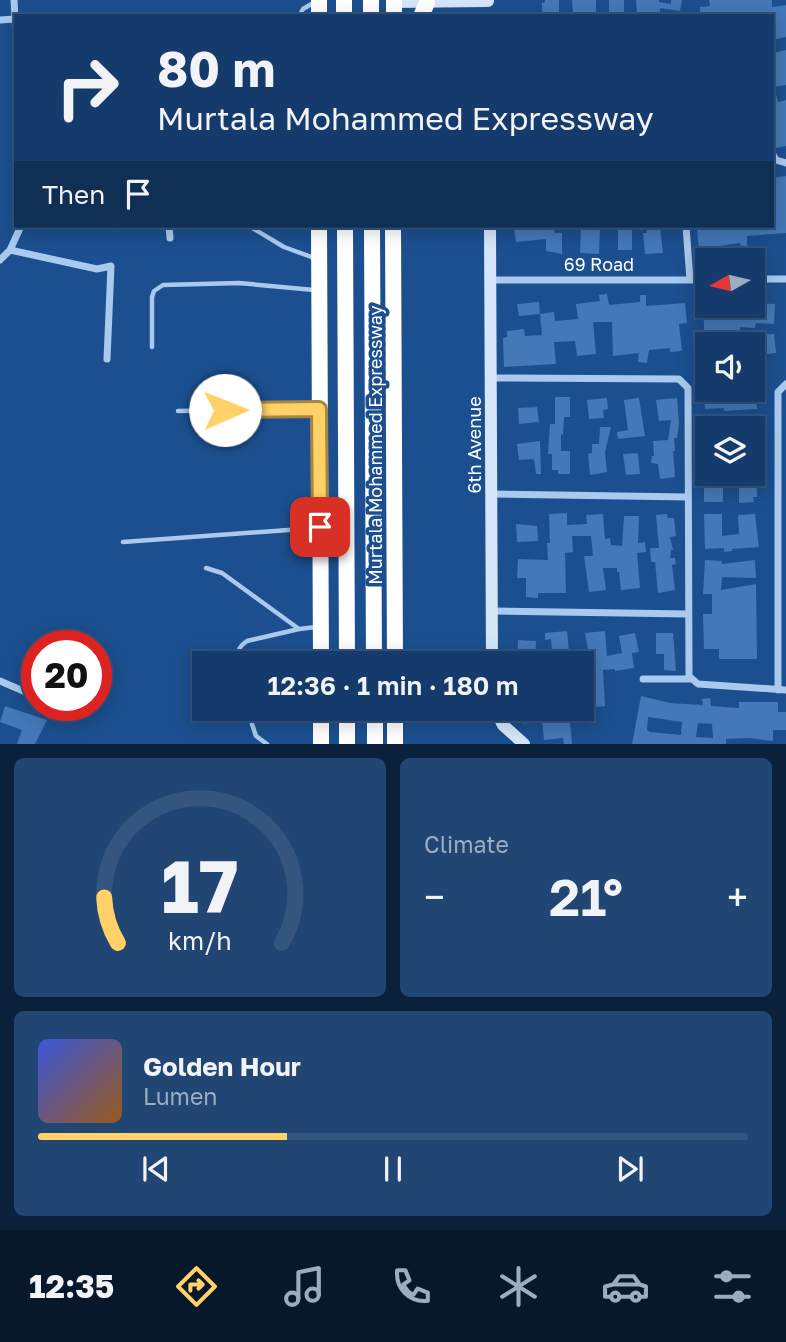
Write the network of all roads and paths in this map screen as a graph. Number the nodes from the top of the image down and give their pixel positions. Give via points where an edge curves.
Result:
1 (319, 0) edge
2 (488, 0) edge
3 (394, 6) edge
4 (424, 9) edge
5 (300, 14) edge
6 (20, 228) edge
7 (169, 228) edge
8 (252, 228) edge
9 (319, 228) edge
10 (345, 228) edge
11 (372, 228) edge
12 (393, 228) edge
13 (490, 228) edge
14 (686, 228) edge
15 (170, 238) dead end
16 (10, 250) junction
17 (0, 260) edge
18 (319, 260) junction
19 (765, 279) edge
20 (786, 279) edge
21 (491, 280) junction
22 (690, 280) junction
23 (695, 280) edge
24 (318, 290) junction
25 (152, 347) dead end
26 (107, 359) dead end
27 (492, 378) junction
28 (786, 384) edge
29 (319, 409) junction
30 (178, 411) dead end
31 (492, 494) junction
32 (687, 497) junction
33 (320, 527) junction
34 (123, 542) dead end
35 (206, 568) dead end
36 (492, 611) junction
37 (688, 614) junction
38 (321, 627) junction
39 (299, 629) junction
40 (238, 651) edge
41 (321, 651) edge
42 (347, 651) edge
43 (374, 651) edge
44 (394, 651) edge
45 (492, 651) edge
46 (643, 679) dead end
47 (691, 680) junction
48 (0, 681) edge
49 (21, 690) edge
50 (782, 690) edge
51 (251, 721) edge
52 (321, 721) edge
53 (347, 721) edge
54 (374, 721) edge
55 (395, 721) edge
56 (501, 721) edge
57 (267, 744) edge
58 (321, 744) edge
59 (347, 744) edge
60 (375, 744) edge
61 (395, 744) edge
62 (524, 744) edge

1 - 5 lane
2 - 4 street
3 - 4 street
6 - 16 street
7 - 15 street
8 - 18 lane
9 - 18 highway
10 - 42 highway, Murtala Mohammed Expressway
11 - 43 highway, Murtala Mohammed Expressway
12 - 44 highway, Murtala Mohammed Expressway
13 - 21 street, 6th Avenue
14 - 22 street
16 - 17 street
16 - 26 street via 97,270 111,267
18 - 24 highway
19 - 20 street
21 - 22 street, 69 Road
21 - 27 street, 6th Avenue
22 - 23 street, 69 Road
24 - 25 lane via 239,283 163,285 152,297
24 - 29 highway
27 - 31 street, 6th Avenue
27 - 32 street via 679,379 688,388
28 - 50 street via 778,392
29 - 30 lane
29 - 33 highway
31 - 32 street
31 - 36 street, 6th Avenue
32 - 37 street
33 - 34 lane
33 - 38 highway
35 - 39 lane via 222,573
36 - 37 street
36 - 45 street, 6th Avenue
37 - 47 street
38 - 39 lane
38 - 41 highway
39 - 40 lane via 247,641
46 - 47 street
47 - 50 street
48 - 49 street
51 - 57 lane via 257,736
52 - 58 highway
53 - 59 highway
54 - 60 highway
55 - 61 highway
56 - 62 street

